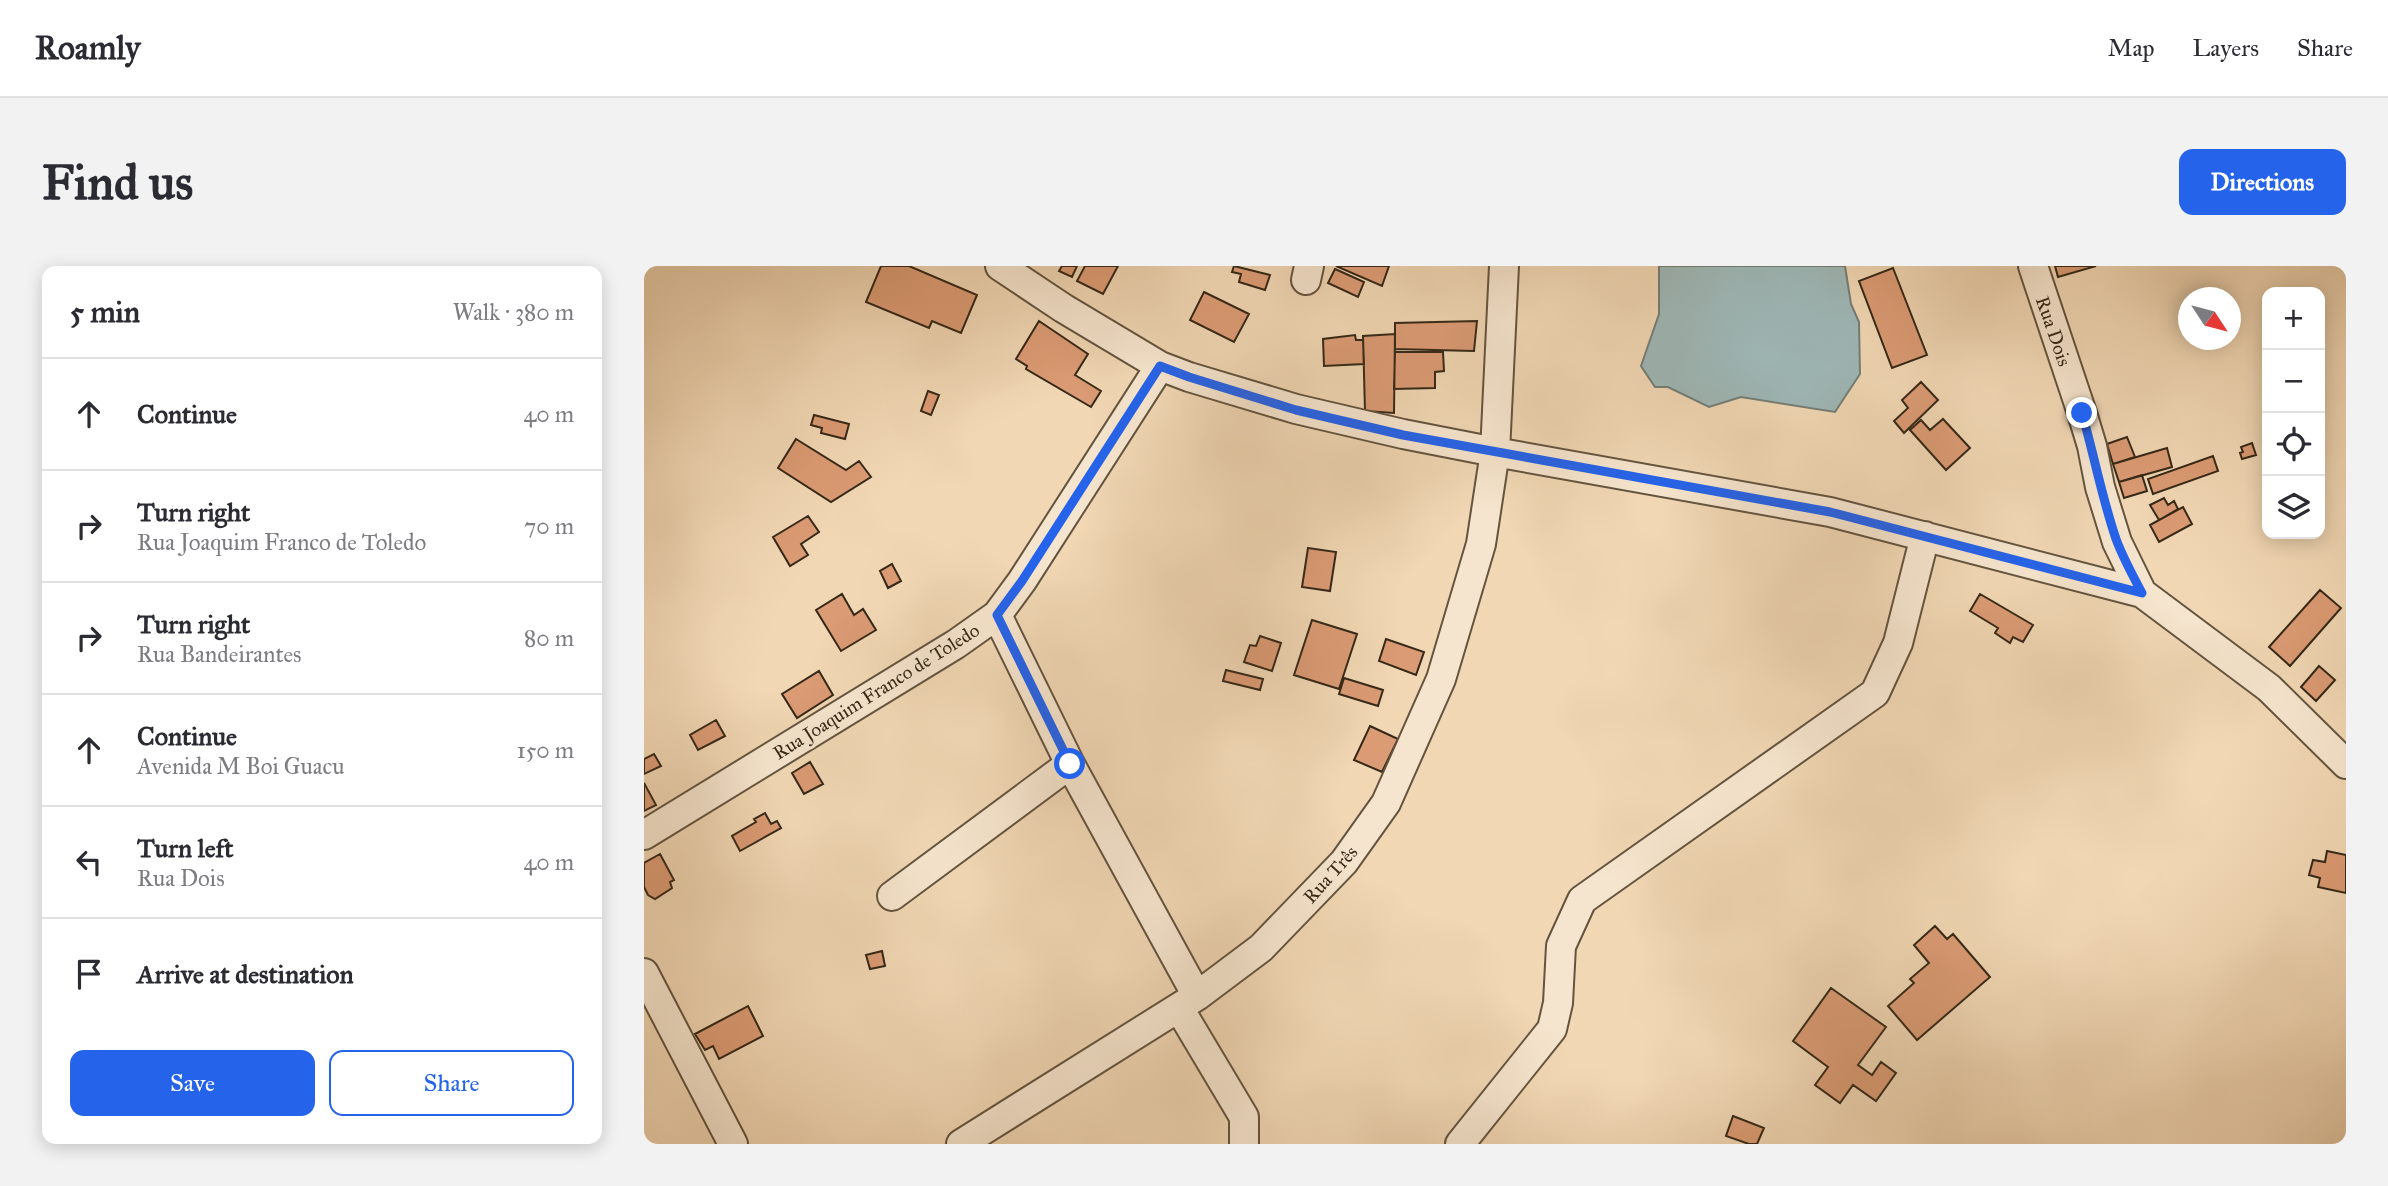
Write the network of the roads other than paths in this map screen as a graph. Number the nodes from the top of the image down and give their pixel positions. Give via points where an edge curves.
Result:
1 (1000, 266) edge
2 (1504, 266) edge
3 (2033, 266) edge
4 (1160, 366) junction
5 (1495, 452) junction
6 (1925, 536) junction
7 (2142, 593) junction
8 (997, 615) junction
9 (1070, 764) junction
10 (2346, 764) edge
11 (644, 835) edge
12 (892, 896) dead end
13 (644, 973) edge
14 (1188, 1002) junction
15 (733, 1144) edge
16 (961, 1144) edge
17 (1244, 1144) edge
18 (1460, 1144) edge

1 - 4 street
2 - 5 street, Rua Três
3 - 7 street, Rua Dois via 2082,413 2117,542
4 - 5 street via 1296,410
4 - 8 street, Rua Joaquim Franco de Toledo
5 - 6 street via 1830,512
5 - 14 street, Rua Três via 1481,544 1441,679 1386,803 1344,862 1261,948
6 - 7 street
6 - 18 street via 1898,643 1875,693 1582,900 1561,946 1552,1029
7 - 10 street via 2269,688
8 - 9 street
8 - 11 street, Rua Joaquim Franco de Toledo
9 - 12 street
9 - 14 street
13 - 15 street
14 - 16 street, Rua Três
14 - 17 street via 1244,1117

